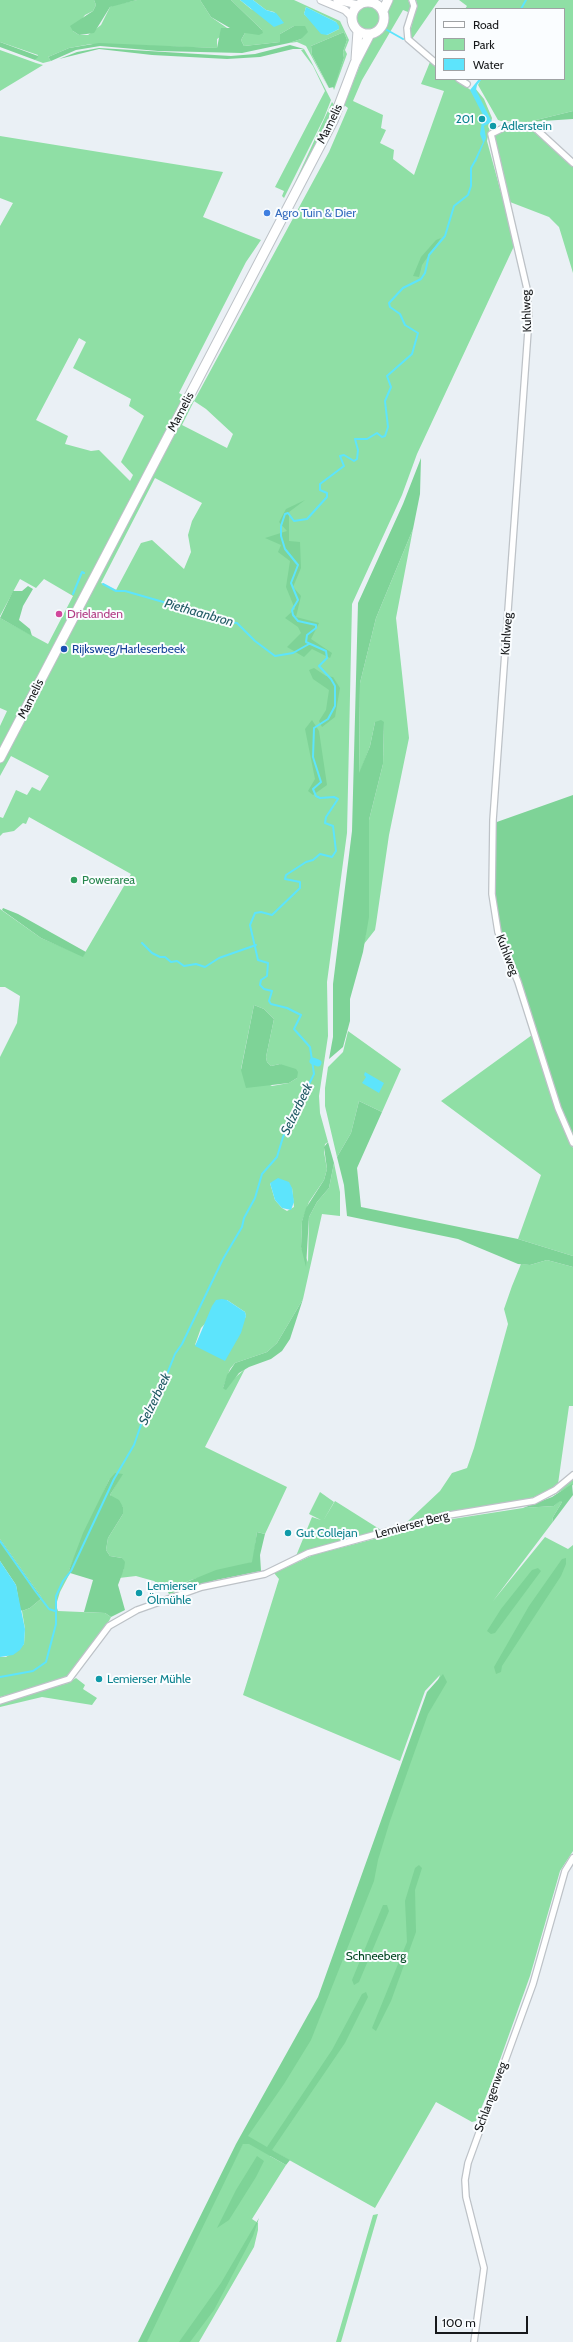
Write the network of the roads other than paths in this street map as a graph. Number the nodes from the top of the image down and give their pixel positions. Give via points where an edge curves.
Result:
1 (321, 0) edge
2 (336, 0) edge
3 (388, 0) edge
4 (412, 0) edge
5 (376, 1) edge
6 (358, 6) junction
7 (383, 11) junction
8 (352, 17) junction
9 (358, 31) junction
10 (370, 34) junction
11 (435, 62) edge
12 (355, 63) junction
13 (461, 80) edge
14 (467, 84) dead end
15 (573, 163) edge
16 (0, 758) edge
17 (573, 1143) edge
18 (573, 1475) edge
19 (0, 1701) edge
20 (573, 1858) edge
21 (474, 2342) edge

1 - 8 street via 345,10
2 - 6 street
3 - 7 main road
4 - 11 street via 414,6 407,28 408,39
5 - 6 main road via 364,2
5 - 7 main road
6 - 8 main road
7 - 10 main road via 382,27
8 - 9 main road
9 - 10 main road
9 - 12 main road, Mamelis
10 - 12 main road, Mamelis
12 - 16 main road, Mamelis via 332,121
13 - 14 street
15 - 17 street, Kuhlweg via 535,128 507,126 490,136 527,289 529,317 494,812 492,894 498,932 518,982 558,1108
18 - 19 street, Lemierser Berg via 534,1501 443,1516 308,1554 265,1574 202,1587 137,1610 109,1626 70,1679
20 - 21 street, Schlangenweg via 565,1871 533,1984 468,2163 466,2196 484,2268

